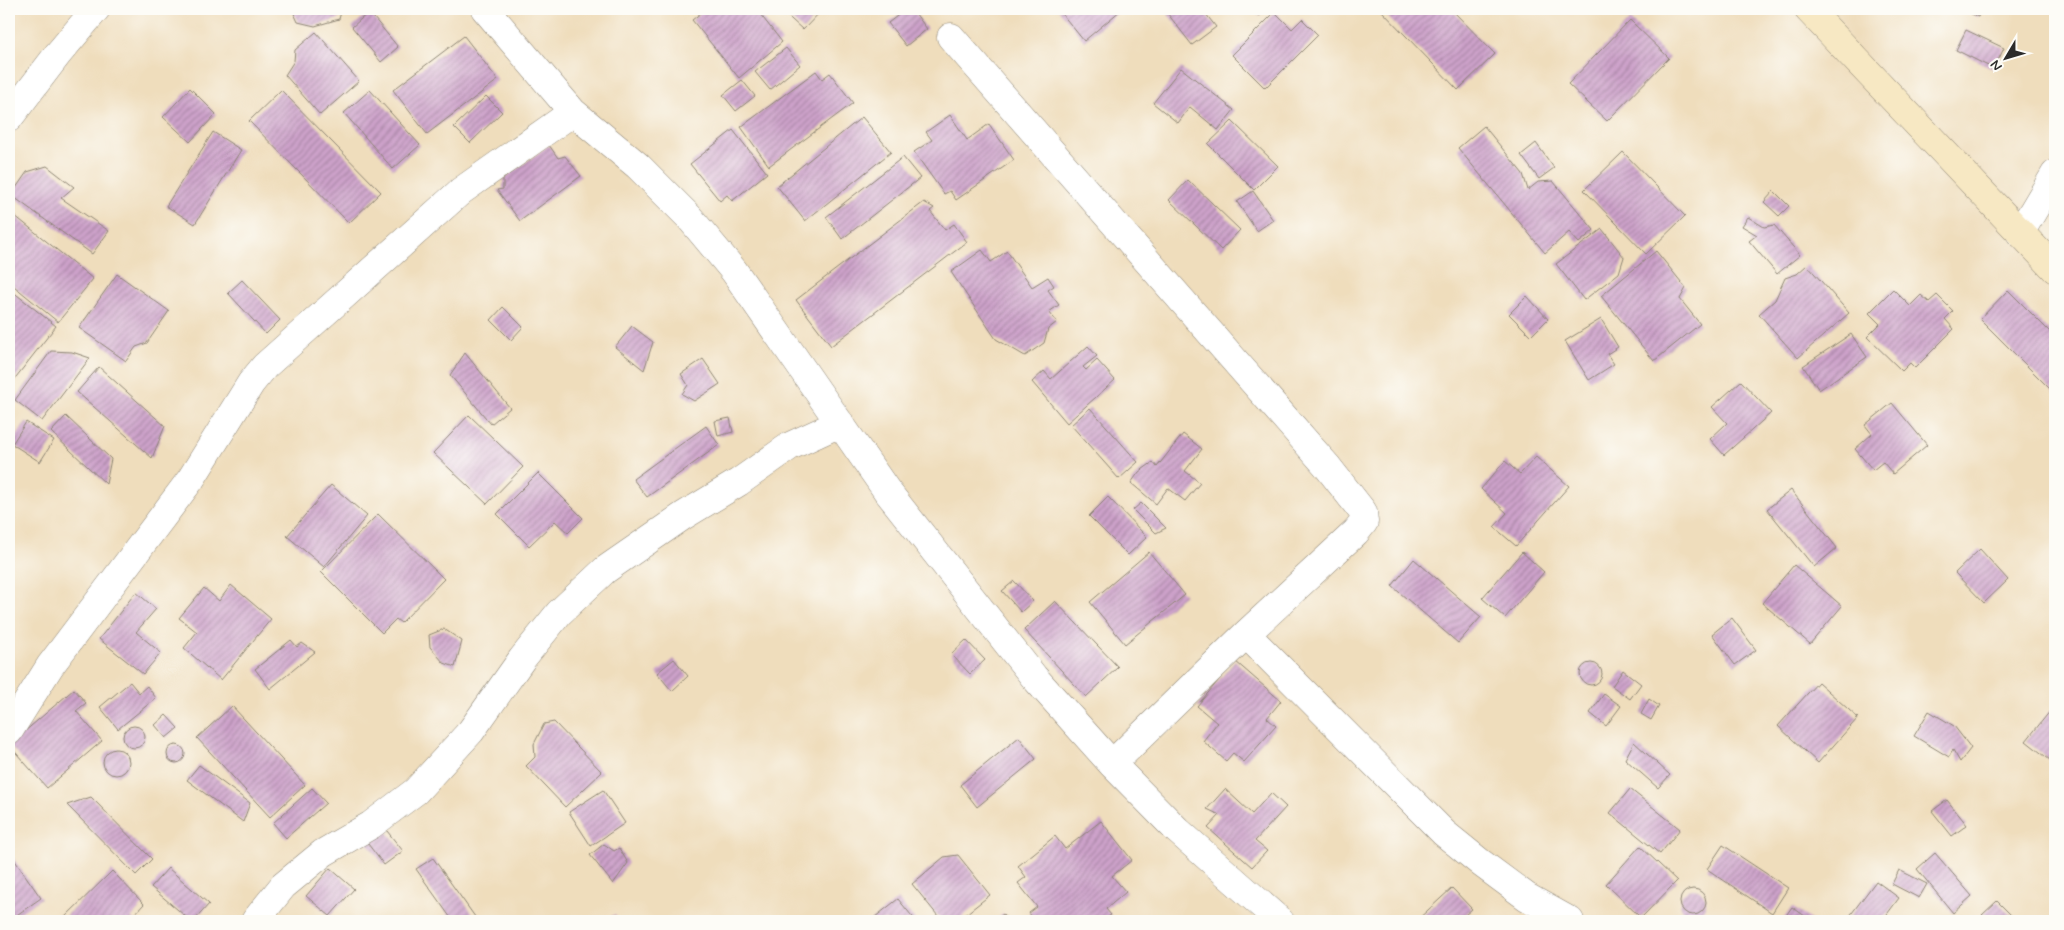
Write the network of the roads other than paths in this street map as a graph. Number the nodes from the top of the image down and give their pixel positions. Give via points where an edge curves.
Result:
1 (96, 9) edge
2 (485, 9) edge
3 (1808, 9) edge
4 (952, 37) dead end
5 (573, 112) junction
6 (9, 118) edge
7 (2055, 174) edge
8 (2020, 233) junction
9 (2055, 269) edge
10 (840, 423) junction
11 (1246, 634) junction
12 (9, 731) edge
13 (1112, 764) junction
14 (255, 921) edge
15 (1280, 921) edge
16 (1570, 921) edge

1 - 6 street
2 - 5 street
3 - 8 street
4 - 11 street via 1314,451 1363,512 1364,522 1356,532
5 - 10 street via 638,166 689,217 734,271
5 - 12 street via 461,191 265,366 191,480 50,666
7 - 8 street
8 - 9 street
10 - 13 street via 887,492 1034,677
10 - 14 street via 790,446 605,570 559,613 471,730 416,791 371,825 323,853 283,886
11 - 13 street
11 - 16 street via 1444,833 1527,897
13 - 15 street via 1177,830

